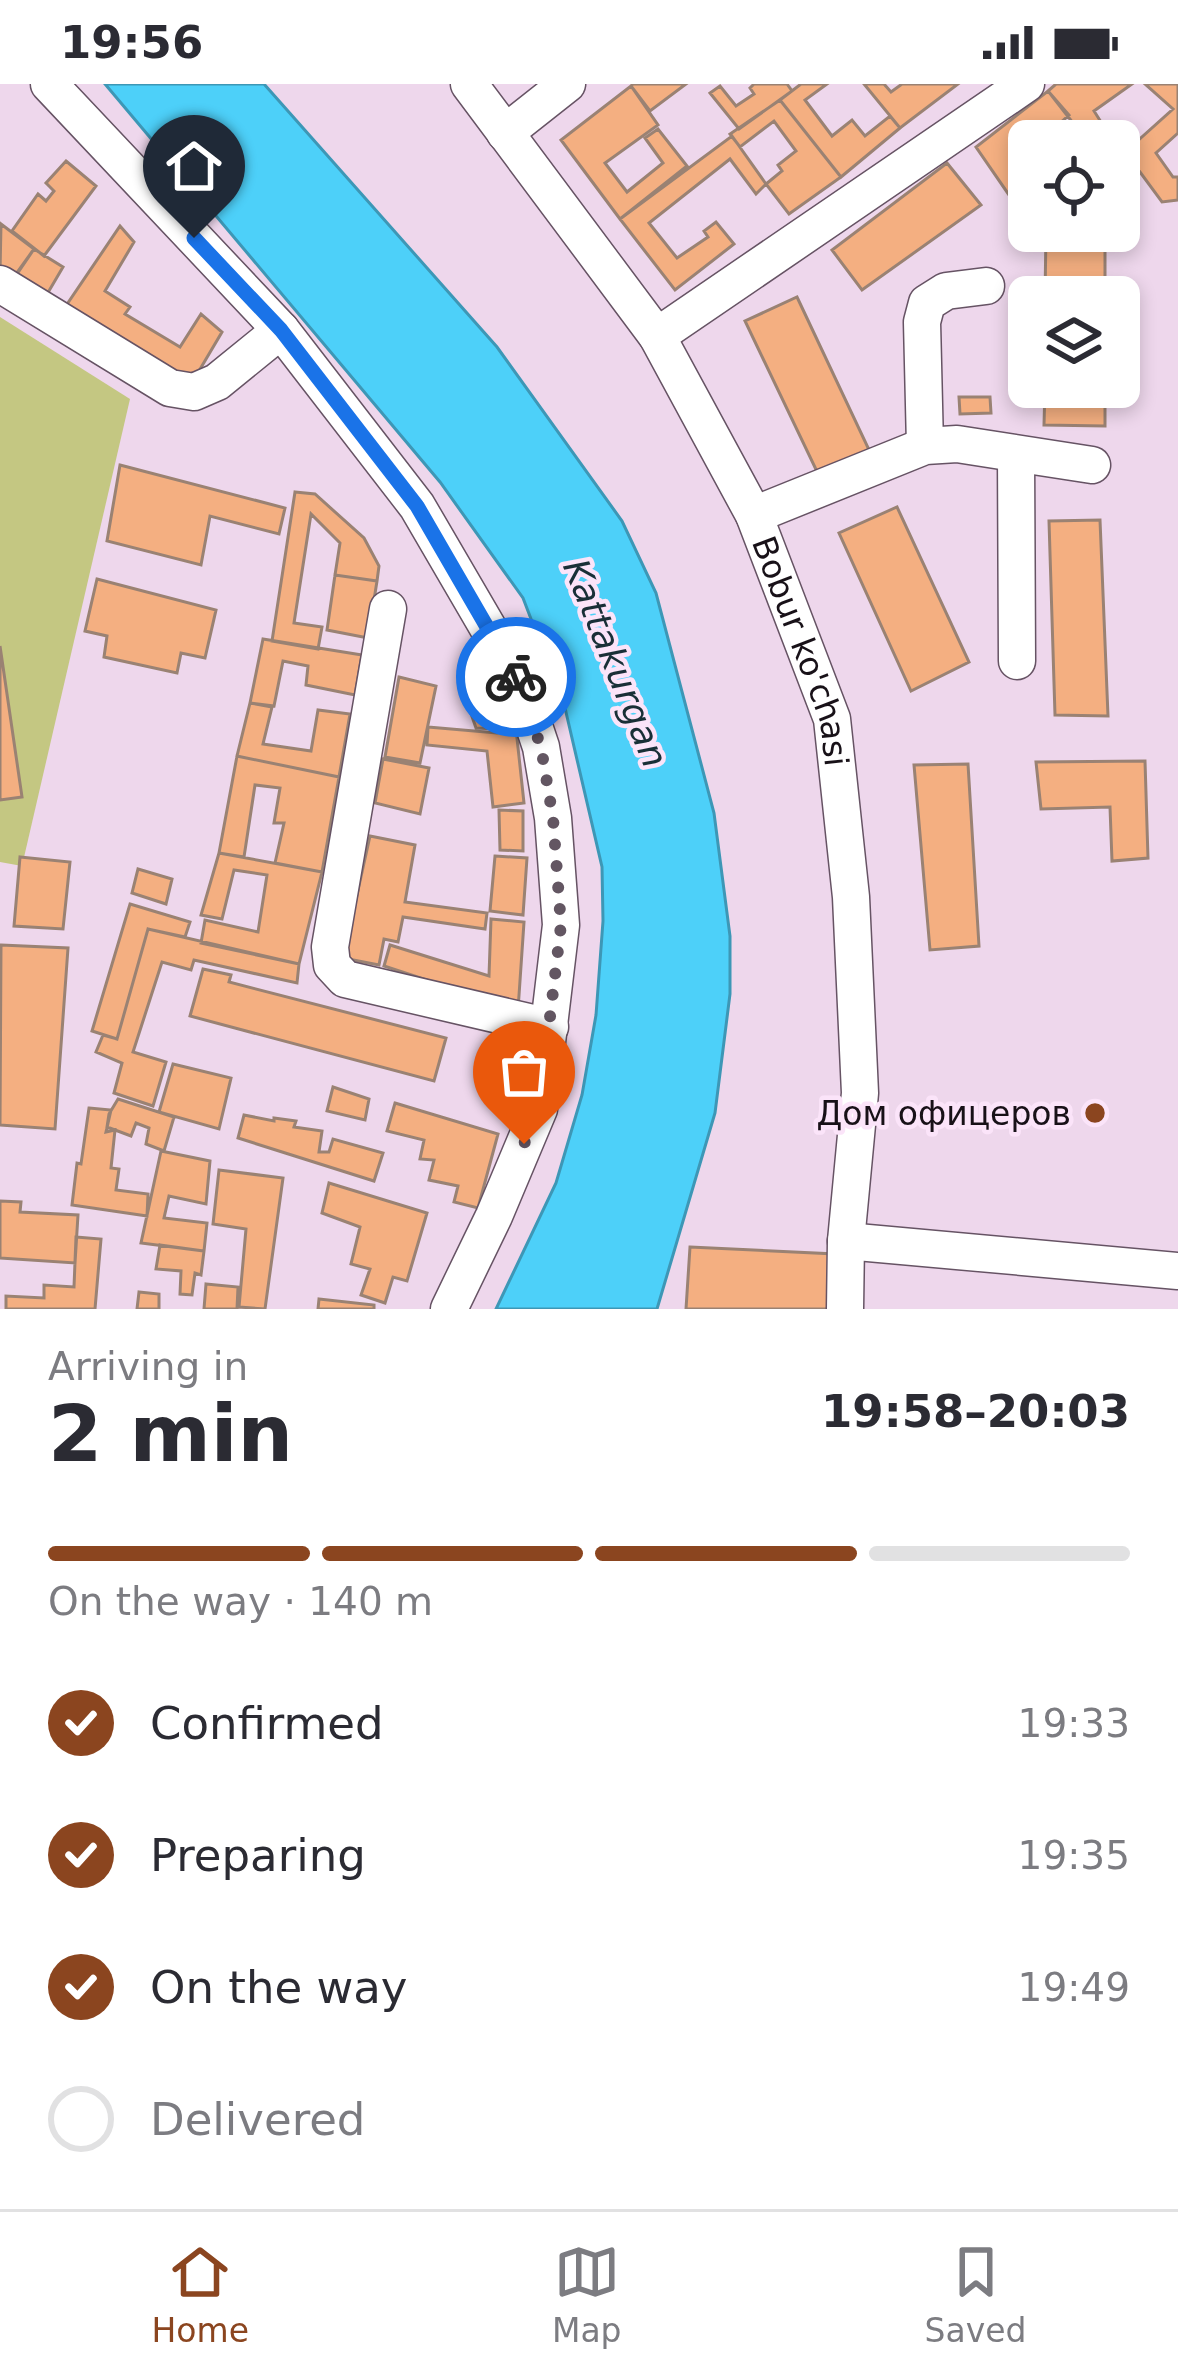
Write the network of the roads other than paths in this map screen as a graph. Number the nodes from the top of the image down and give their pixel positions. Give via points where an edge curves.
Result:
1 (49, 84) edge
2 (470, 84) edge
3 (567, 84) edge
4 (1026, 84) edge
5 (505, 133) junction
6 (0, 284) edge
7 (986, 286) dead end
8 (281, 330) junction
9 (657, 336) junction
10 (925, 446) junction
11 (1016, 454) junction
12 (1092, 465) dead end
13 (754, 515) junction
14 (388, 609) dead end
15 (1017, 661) dead end
16 (550, 1027) junction
17 (846, 1241) junction
18 (1178, 1271) edge
19 (449, 1309) edge
20 (845, 1309) edge

1 - 8 street
2 - 5 street, Bobur ko'chasi
3 - 5 street
4 - 9 street
5 - 9 street, Bobur ko'chasi
6 - 8 street via 170,388 194,392
7 - 10 street via 946,291 927,303
8 - 16 street via 417,506 519,681 553,818 561,925
9 - 13 street, Bobur ko'chasi
10 - 11 street
10 - 13 street
11 - 12 street
11 - 15 street
13 - 17 street, Bobur ko'chasi via 832,719 860,1093
14 - 16 street via 332,965 345,979
16 - 19 street via 539,1109
17 - 18 street
17 - 20 street, Bobur ko'chasi

